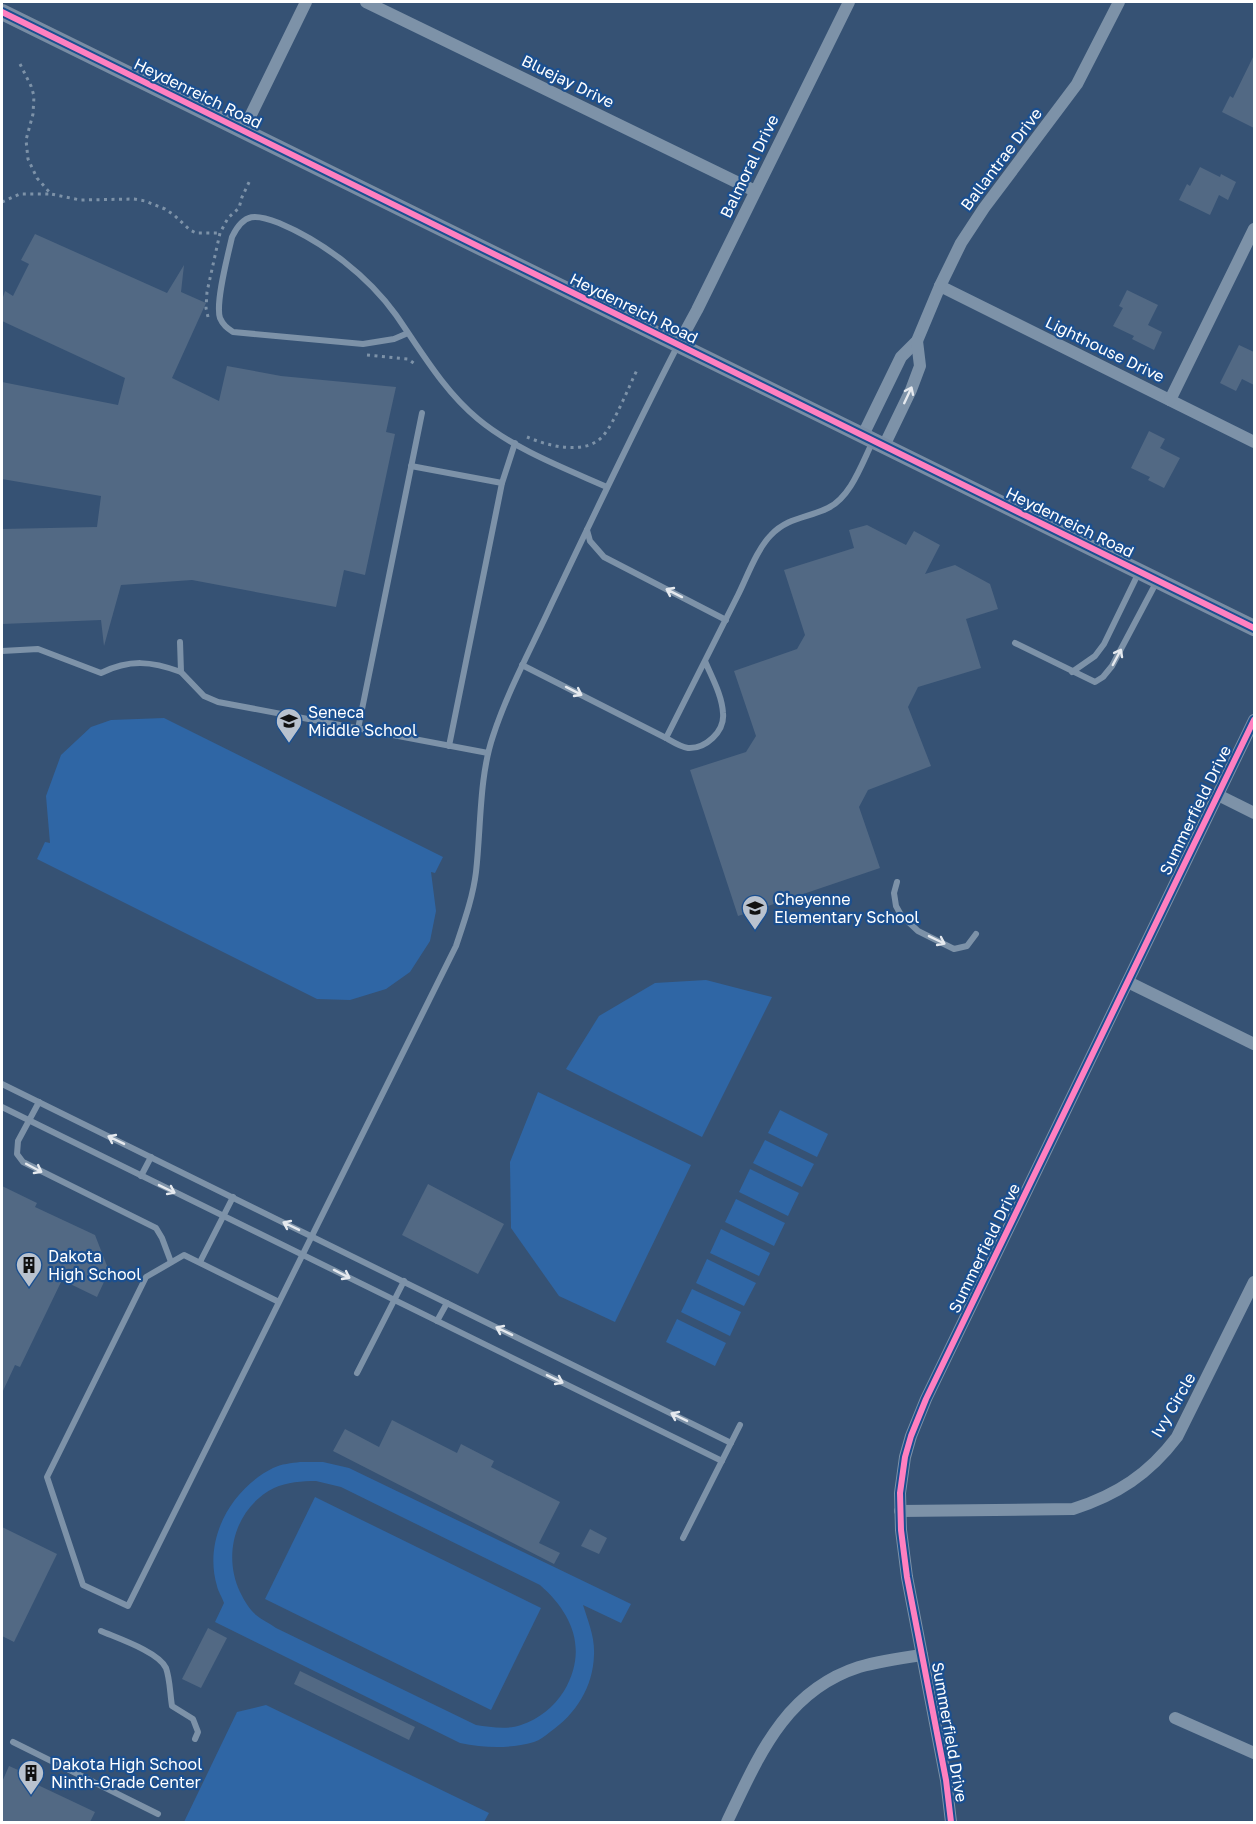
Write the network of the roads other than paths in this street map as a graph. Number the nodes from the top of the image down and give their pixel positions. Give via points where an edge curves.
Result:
1 (306, 2) edge
2 (366, 2) edge
3 (849, 2) edge
4 (1119, 2) edge
5 (2, 12) edge
6 (243, 131) junction
7 (755, 191) junction
8 (1254, 229) edge
9 (940, 286) junction
10 (408, 333) junction
11 (917, 341) junction
12 (678, 345) junction
13 (1170, 400) junction
14 (422, 413) dead end
15 (873, 440) junction
16 (1254, 442) edge
17 (515, 443) junction
18 (411, 466) junction
19 (502, 483) junction
20 (607, 487) junction
21 (586, 530) junction
22 (1139, 571) junction
23 (1158, 580) junction
24 (726, 620) junction
25 (1254, 628) edge
26 (180, 642) dead end
27 (1015, 643) dead end
28 (2, 651) edge
29 (705, 661) junction
30 (522, 665) junction
31 (181, 672) junction
32 (1072, 672) junction
33 (1254, 720) edge
34 (358, 729) junction
35 (666, 738) junction
36 (449, 746) junction
37 (488, 753) junction
38 (1218, 795) junction
39 (1254, 813) edge
40 (897, 882) dead end
41 (976, 934) dead end
42 (1128, 982) junction
43 (1254, 1044) edge
44 (2, 1084) edge
45 (39, 1102) junction
46 (2, 1107) edge
47 (30, 1121) junction
48 (151, 1157) junction
49 (141, 1176) junction
50 (233, 1197) junction
51 (223, 1216) junction
52 (313, 1236) junction
53 (303, 1254) junction
54 (171, 1262) junction
55 (200, 1263) junction
56 (404, 1281) junction
57 (1254, 1282) edge
58 (1251, 1298) edge
59 (394, 1300) junction
60 (279, 1302) junction
61 (447, 1303) junction
62 (437, 1322) junction
63 (357, 1373) dead end
64 (740, 1425) dead end
65 (731, 1443) junction
66 (722, 1461) junction
67 (900, 1511) junction
68 (683, 1539) dead end
69 (101, 1631) dead end
70 (922, 1655) junction
71 (1175, 1718) dead end
72 (195, 1739) dead end
73 (13, 1742) dead end
74 (1254, 1753) edge
75 (158, 1814) dead end
76 (727, 1822) edge
77 (951, 1822) edge

1 - 6 street
2 - 7 street, Bluejay Drive
3 - 7 street, Balmoral Drive
4 - 9 street, Ballantrae Drive via 1077,84 972,225
5 - 6 street, Heydenreich Road
6 - 12 street, Heydenreich Road
7 - 12 street, Balmoral Drive
8 - 13 street
9 - 11 street, Ballantrae Drive
9 - 13 street, Lighthouse Drive
10 - 10 lane via 369,284 312,239 255,216 236,227 219,304 219,316 233,332 363,344
10 - 17 lane via 463,405
11 - 15 street, Ballantrae Drive via 901,357
15 -> 11 street, Ballantrae Drive via 911,390 920,366
12 - 15 street, Heydenreich Road
12 - 20 lane
13 - 16 street, Lighthouse Drive
14 - 18 lane
15 - 22 street, Heydenreich Road
15 - 24 lane via 856,476 838,501 782,526 770,536
17 - 19 lane
17 - 20 lane
18 - 19 lane
18 - 34 lane
19 - 36 lane
20 - 21 lane
24 -> 21 lane via 603,557
21 - 30 lane
22 - 23 street, Heydenreich Road
22 - 32 lane via 1104,644 1095,656
23 - 25 street, Heydenreich Road
32 -> 23 lane via 1095,682 1103,677
24 - 29 lane
26 - 31 lane
27 - 32 lane
28 - 31 lane via 38,649 101,674 131,663 163,665
29 - 35 lane
29 - 35 lane via 724,716 719,730 700,747 686,748
30 -> 35 lane
30 - 37 lane
31 - 34 lane via 204,696 218,702
33 - 38 street, Summerfield Drive
34 - 36 lane
36 - 37 lane
37 - 52 lane via 476,874 456,946
38 - 39 street
38 - 42 street, Summerfield Drive
40 -> 41 lane via 896,906 918,931 954,949 967,946
42 - 43 street
42 - 67 street, Summerfield Drive via 926,1399 905,1457
44 - 45 lane
45 - 47 lane
48 -> 45 lane
46 - 47 lane
47 - 49 lane
47 -> 54 lane via 18,1141 17,1154 23,1162 156,1228
48 - 49 lane
48 - 50 lane
49 -> 51 lane
50 - 51 lane
52 -> 50 lane
51 - 53 lane
51 - 55 lane
52 - 53 lane
52 - 56 lane
53 -> 59 lane
53 - 60 lane
54 - 55 lane via 184,1254
54 - 60 lane via 146,1277 47,1477 83,1585 128,1606
55 - 60 lane
56 - 59 lane
56 - 61 lane
57 - 58 street, Ivy Circle
58 - 67 street, Ivy Circle via 1177,1437 1163,1455 1122,1489 1073,1509
59 - 62 lane
59 - 63 lane
61 - 62 lane
65 -> 61 lane
62 -> 66 lane
64 - 65 lane
65 - 66 lane
66 - 68 lane
67 - 70 street, Summerfield Drive via 903,1553
69 - 72 lane via 161,1662 166,1669 172,1706 193,1719 198,1732
70 - 76 street via 839,1675 801,1701 772,1734
70 - 77 street, Summerfield Drive
71 - 74 street
73 - 75 lane

